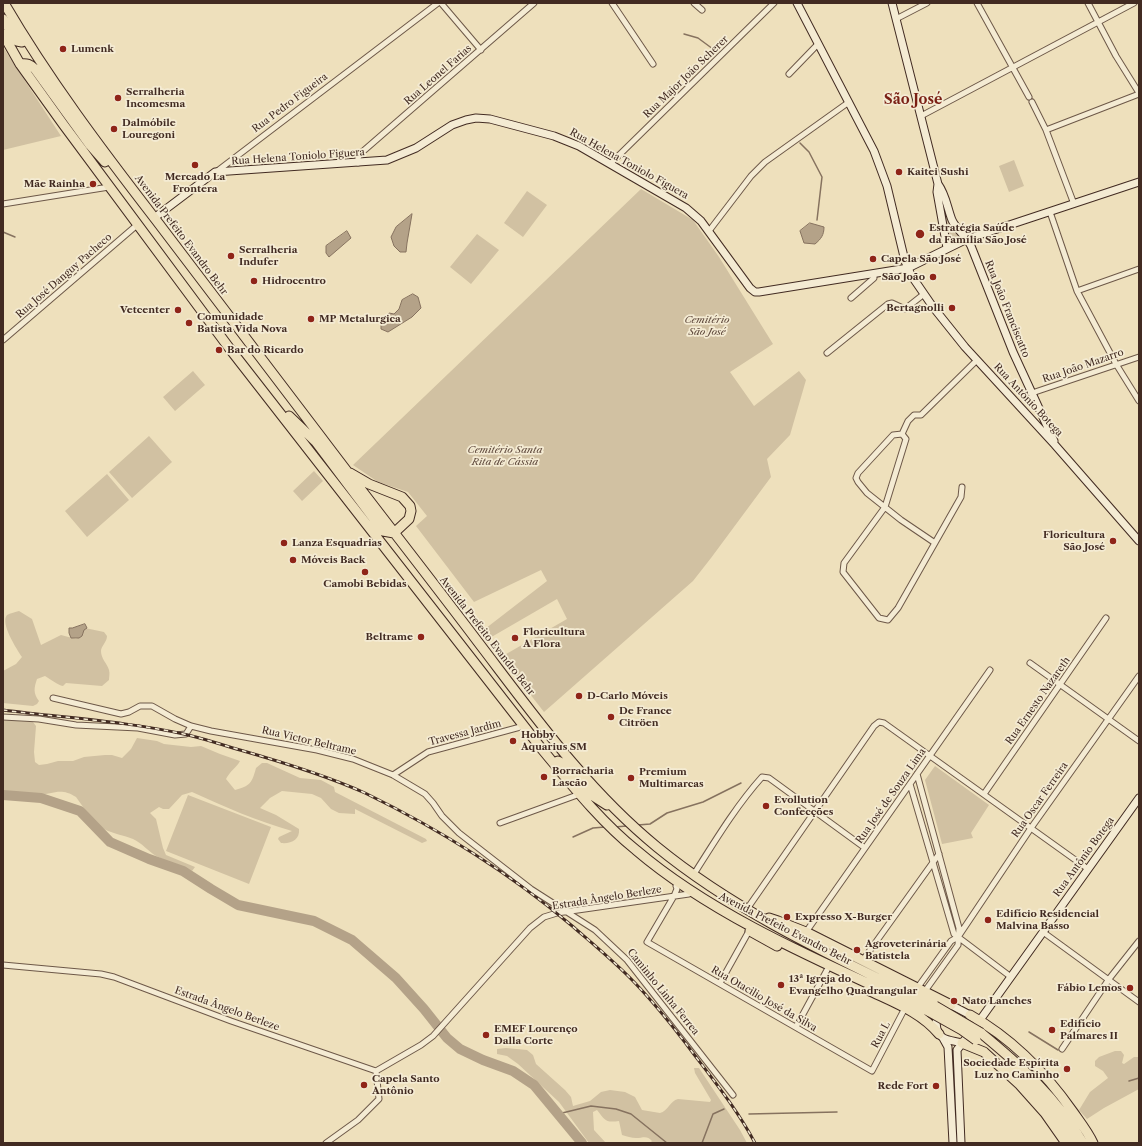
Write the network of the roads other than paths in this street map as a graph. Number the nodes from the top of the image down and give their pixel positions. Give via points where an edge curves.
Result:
1 (4, 3) edge
2 (438, 3) edge
3 (441, 3) edge
4 (534, 3) edge
5 (612, 3) edge
6 (694, 3) edge
7 (774, 3) edge
8 (798, 3) edge
9 (892, 3) edge
10 (927, 3) edge
11 (978, 3) edge
12 (1088, 3) edge
13 (1134, 3) edge
14 (702, 10) dead end
15 (3, 19) edge
16 (896, 19) junction
17 (1098, 22) junction
18 (3, 34) edge
19 (26, 40) junction
20 (818, 44) junction
21 (481, 50) junction
22 (20, 64) junction
23 (653, 64) dead end
24 (1013, 67) junction
25 (788, 74) dead end
26 (1139, 93) edge
27 (849, 102) junction
28 (920, 116) junction
29 (1046, 130) junction
30 (358, 163) junction
31 (610, 164) junction
32 (215, 172) junction
33 (126, 180) junction
34 (1139, 182) edge
35 (938, 184) junction
36 (109, 187) junction
37 (3, 204) edge
38 (1074, 204) junction
39 (1050, 212) junction
40 (154, 218) junction
41 (138, 225) junction
42 (708, 231) junction
43 (967, 240) junction
44 (947, 248) junction
45 (908, 268) junction
46 (1139, 269) edge
47 (874, 274) junction
48 (1077, 291) junction
49 (924, 294) junction
50 (851, 298) dead end
51 (3, 340) edge
52 (827, 353) dead end
53 (1139, 356) edge
54 (977, 360) junction
55 (1116, 364) junction
56 (1032, 393) junction
57 (272, 401) junction
58 (1139, 401) edge
59 (902, 434) junction
60 (1055, 445) junction
61 (346, 470) junction
62 (962, 487) dead end
63 (885, 507) junction
64 (394, 534) junction
65 (1139, 541) edge
66 (935, 544) junction
67 (1106, 618) dead end
68 (1030, 663) dead end
69 (990, 670) dead end
70 (1139, 676) edge
71 (1060, 684) junction
72 (53, 698) dead end
73 (3, 717) edge
74 (1108, 718) junction
75 (192, 726) junction
76 (524, 726) junction
77 (1139, 740) edge
78 (930, 755) junction
79 (554, 763) junction
80 (917, 774) junction
81 (393, 775) junction
82 (910, 784) junction
83 (580, 794) junction
84 (984, 794) junction
85 (1139, 798) edge
86 (615, 809) junction
87 (815, 812) junction
88 (500, 822) dead end
89 (1031, 828) junction
90 (865, 848) junction
91 (939, 854) junction
92 (933, 862) junction
93 (1088, 868) junction
94 (694, 874) junction
95 (671, 877) junction
96 (676, 886) junction
97 (688, 894) junction
98 (674, 896) junction
99 (658, 899) junction
100 (667, 909) junction
101 (747, 909) junction
102 (568, 912) junction
103 (758, 915) junction
104 (749, 931) junction
105 (806, 932) junction
106 (1043, 932) junction
107 (958, 937) junction
108 (1139, 941) edge
109 (863, 960) junction
110 (3, 965) edge
111 (827, 970) junction
112 (1011, 977) junction
113 (1109, 979) junction
114 (720, 983) junction
115 (922, 989) junction
116 (1139, 1002) edge
117 (952, 1005) junction
118 (990, 1006) junction
119 (905, 1008) junction
120 (932, 1009) junction
121 (970, 1015) junction
122 (980, 1020) junction
123 (796, 1027) junction
124 (976, 1034) junction
125 (941, 1036) junction
126 (962, 1043) junction
127 (1062, 1048) dead end
128 (376, 1070) junction
129 (872, 1071) joint
130 (733, 1095) dead end
131 (960, 1111) junction
132 (952, 1112) junction
133 (326, 1143) edge
134 (953, 1143) edge
135 (961, 1143) edge
136 (1066, 1143) edge
137 (1073, 1143) edge
138 (1083, 1143) edge
139 (1093, 1143) edge

1 - 19 highway, Avenida Prefeito Evandro Behr
2 - 32 street, Rua Pedro Figueira
3 - 21 street
4 - 21 street, Rua Leonel Farias
5 - 23 street
6 - 14 street
7 - 31 street, Rua Major João Scherer
8 - 20 street, Rua Antônio Botega
9 - 16 street, Rua João Franciscatto
10 - 16 street
11 - 24 street
12 - 17 street
13 - 17 street
15 - 19 highway via 17,41
16 - 28 street, Rua João Franciscatto
17 - 24 street
17 - 26 street
18 - 22 highway, Avenida Prefeito Evandro Behr
19 - 33 highway, Avenida Prefeito Evandro Behr
20 - 25 street
20 - 27 street, Rua Antônio Botega
21 - 30 street, Rua Leonel Farias via 361,153
22 - 33 highway via 31,65 90,145
22 - 36 highway, Avenida Prefeito Evandro Behr
24 - 28 street
24 - 29 street
26 - 29 street
27 - 42 street via 765,162
27 - 45 street, Rua Antônio Botega via 874,151 887,186 904,261
28 - 35 street, Rua João Franciscatto
29 - 38 street
30 - 31 street, Rua Helena Toniolo Figuera via 387,160 403,154 452,126 476,118 490,119 554,136
30 - 32 street, Rua Helena Toniolo Figuera
31 - 42 street, Rua Helena Toniolo Figuera via 686,208
32 - 40 street, Rua Pedro Figueira
33 - 40 highway, Avenida Prefeito Evandro Behr
34 - 38 street, Rua Helena Toniolo Figuera
35 - 43 street, Rua João Franciscatto via 954,223
35 - 44 street, Rua João Franciscatto via 937,192
36 - 37 street
36 - 41 highway, Avenida Prefeito Evandro Behr
38 - 39 street, Rua Helena Toniolo Figuera
39 - 43 street, Rua Helena Toniolo Figuera
39 - 48 street
40 - 61 highway, Avenida Prefeito Evandro Behr
41 - 51 street, Rua José Danguy Pacheco
41 - 57 highway, Avenida Prefeito Evandro Behr
42 - 47 street, Rua Helena Toniolo Figuera via 755,292
43 - 44 street, Rua Helena Toniolo Figuera
43 - 56 street, Rua João Franciscatto
44 - 45 street, Rua Helena Toniolo Figuera
45 - 47 street, Rua Helena Toniolo Figuera
45 - 49 street, Rua Antônio Botega
46 - 48 street
47 - 50 street via 874,278
48 - 55 street
49 - 52 street via 905,309 892,303 888,304
49 - 54 street, Rua Antônio Botega
53 - 55 street, Rua João Mazarro
54 - 59 street via 921,415 914,415
54 - 60 street, Rua Antônio Botega
55 - 56 street, Rua João Mazarro
55 - 58 street
56 - 60 street, Rua João Franciscatto
57 - 64 highway via 316,442 383,531
57 - 76 highway, Avenida Prefeito Evandro Behr
59 - 63 street via 906,439
59 - 63 street via 893,435 856,478 867,493
60 - 65 street, Rua Antônio Botega
61 - 64 highway, Avenida Prefeito Evandro Behr
61 - 64 highway via 369,484 402,497 410,506 410,519
62 - 66 street via 961,497
63 - 66 street
63 - 66 street via 843,568 843,572 879,618 888,620 892,617
64 - 86 highway, Avenida Prefeito Evandro Behr via 545,728
67 - 71 street, Rua Ernesto Nazareth
68 - 71 street
69 - 78 street, Rua José de Souza Lima
70 - 74 street, Rua Oscar Ferreira
71 - 74 street
71 - 84 street, Rua Ernesto Nazareth
72 - 75 street, Rua Victor Beltrame via 121,714 140,706 152,706
73 - 75 street via 76,725 138,728 175,735 186,734
74 - 77 street
74 - 89 street, Rua Oscar Ferreira
75 - 81 street, Rua Victor Beltrame via 346,757
76 - 79 highway, Avenida Prefeito Evandro Behr
76 - 81 street, Travessa Jardim via 428,752
78 - 80 street, Rua José de Souza Lima
78 - 84 street
78 - 87 street via 879,722
79 - 83 highway, Avenida Prefeito Evandro Behr
79 - 86 highway via 562,763 593,796
80 - 82 street, Rua José de Souza Lima
80 - 91 street
81 - 102 street, Rua Victor Beltrame via 425,794 459,833 497,863 531,889
82 - 90 street, Rua José de Souza Lima
82 - 92 street
83 - 88 street
83 - 95 highway, Avenida Prefeito Evandro Behr via 618,835
84 - 89 street
85 - 93 street, Rua Antônio Botega
86 - 94 highway, Avenida Prefeito Evandro Behr via 659,849
87 - 90 street
87 - 94 street via 769,778 762,777
87 - 101 street
89 - 93 street
89 - 107 street, Rua Oscar Ferreira
90 - 105 street, Rua José de Souza Lima
91 - 92 street
91 - 107 street via 960,928
92 - 107 street via 954,934
92 - 109 street
93 - 106 street, Rua Antônio Botega
94 - 101 highway, Avenida Prefeito Evandro Behr
95 - 96 highway
95 - 120 highway, Avenida Prefeito Evandro Behr via 772,937
96 - 97 highway
96 - 98 street, Estrada Ângelo Berleze via 678,889
97 - 98 street, Estrada Ângelo Berleze
97 - 104 highway
98 - 99 street, Estrada Ângelo Berleze
98 - 100 street
99 - 100 street
99 - 102 street, Estrada Ângelo Berleze
100 - 114 street, Rua Otacilio José da Silva via 647,942
101 - 103 highway, Avenida Prefeito Evandro Behr
102 - 128 street, Estrada Ângelo Berleze via 544,917 530,928 433,1036
102 - 130 street, Caminho Linha Ferrea via 595,930 627,960
103 - 105 highway
103 - 120 highway, Avenida Prefeito Evandro Behr
104 - 111 highway
104 - 114 street
105 - 109 highway
106 - 112 street, Rua Antônio Botega
106 - 113 street
107 - 112 street
107 - 115 street via 951,941
107 - 115 street via 958,945
108 - 113 street
109 - 115 highway
110 - 128 street, Estrada Ângelo Berleze via 114,977
111 - 119 highway
111 - 123 street
112 - 118 street, Rua Antônio Botega
113 - 116 street
113 - 127 street
114 - 123 street, Rua Otacilio José da Silva
115 - 117 highway
117 - 121 street
117 - 125 street via 943,1008 938,1014 936,1022
118 - 121 street, Rua Antônio Botega
118 - 122 street, Rua Antônio Botega
119 - 125 highway via 927,1021
119 - 129 street, Rua L
120 - 124 highway, Avenida Prefeito Evandro Behr, bridge
121 - 122 highway
121 - 124 street
122 - 124 street, Rua Antônio Botega
122 - 139 highway via 1044,1073
123 - 129 street, Rua Otacilio José da Silva
124 - 126 street, Rua Antônio Botega
124 - 137 highway, Avenida Prefeito Evandro Behr via 1051,1110
124 - 138 highway, Avenida Prefeito Evandro Behr via 1027,1072 1066,1117
125 - 126 street
125 - 132 street via 948,1046
126 - 131 street via 957,1050
126 - 136 highway via 984,1052 1020,1085 1045,1113
128 - 133 street via 379,1099 358,1120
131 - 132 street
131 - 135 street
132 - 134 street

